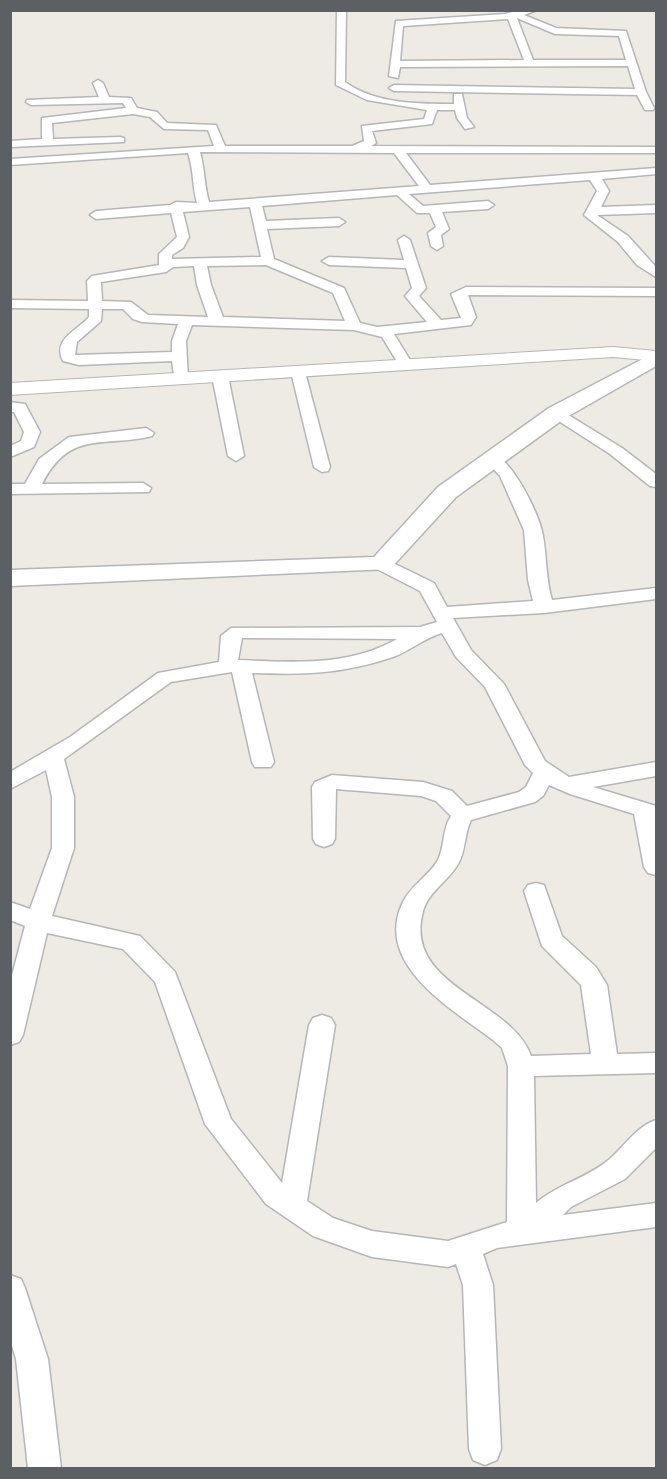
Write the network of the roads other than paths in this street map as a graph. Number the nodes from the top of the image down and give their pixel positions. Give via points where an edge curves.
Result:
1 (342, 10) edge
2 (533, 10) edge
3 (513, 15) junction
4 (395, 63) junction
5 (630, 63) junction
6 (530, 64) junction
7 (98, 83) dead end
8 (457, 89) junction
9 (641, 92) junction
10 (105, 100) junction
11 (31, 102) dead end
12 (459, 107) junction
13 (432, 108) junction
14 (649, 108) dead end
15 (134, 111) junction
16 (406, 124) junction
17 (469, 127) dead end
18 (166, 138) dead end
19 (216, 138) junction
20 (134, 139) dead end
21 (48, 143) junction
22 (10, 144) edge
23 (194, 149) junction
24 (221, 149) junction
25 (397, 149) junction
26 (358, 150) junction
27 (445, 150) junction
28 (657, 150) edge
29 (10, 162) edge
30 (657, 171) edge
31 (594, 176) junction
32 (427, 189) junction
33 (400, 191) junction
34 (255, 201) junction
35 (203, 204) junction
36 (488, 204) dead end
37 (176, 206) junction
38 (434, 209) junction
39 (657, 209) edge
40 (594, 212) junction
41 (96, 214) dead end
42 (339, 222) dead end
43 (261, 225) junction
44 (404, 240) dead end
45 (437, 246) dead end
46 (268, 261) junction
47 (329, 261) dead end
48 (200, 262) junction
49 (166, 263) junction
50 (411, 264) junction
51 (657, 273) edge
52 (657, 292) edge
53 (10, 304) edge
54 (97, 305) junction
55 (187, 320) junction
56 (217, 321) junction
57 (438, 325) junction
58 (354, 326) junction
59 (379, 331) junction
60 (179, 356) junction
61 (656, 357) edge
62 (406, 365) junction
63 (298, 372) junction
64 (220, 376) junction
65 (180, 379) junction
66 (10, 389) edge
67 (10, 407) edge
68 (557, 413) junction
69 (146, 433) dead end
70 (10, 452) edge
71 (236, 456) dead end
72 (492, 459) junction
73 (322, 467) dead end
74 (653, 476) edge
75 (143, 488) dead end
76 (10, 489) edge
77 (31, 489) junction
78 (381, 564) junction
79 (10, 578) edge
80 (657, 593) edge
81 (544, 607) junction
82 (445, 619) junction
83 (421, 633) junction
84 (234, 666) junction
85 (53, 756) junction
86 (263, 762) dead end
87 (657, 769) edge
88 (544, 773) junction
89 (10, 782) edge
90 (567, 785) junction
91 (650, 812) edge
92 (463, 815) junction
93 (324, 839) dead end
94 (657, 867) edge
95 (536, 891) dead end
96 (10, 910) edge
97 (38, 921) junction
98 (322, 1025) dead end
99 (10, 1035) edge
100 (657, 1063) edge
101 (605, 1064) junction
102 (520, 1066) junction
103 (657, 1131) edge
104 (292, 1208) junction
105 (657, 1215) edge
106 (522, 1233) junction
107 (466, 1246) junction
108 (10, 1288) edge
109 (485, 1449) dead end
110 (45, 1468) edge

1 - 13 street via 340,83 364,95
2 - 3 street
3 - 4 street via 399,23
3 - 5 street via 555,31 623,33
3 - 6 street
4 - 6 street
4 - 8 street via 393,91
5 - 6 street
5 - 9 street
7 - 10 street
8 - 9 street
8 - 12 street
9 - 14 street
10 - 11 street
10 - 15 street via 127,100
12 - 13 street
12 - 17 street
13 - 16 street via 430,122
15 - 19 street via 153,114 164,126 212,127
15 - 21 street via 46,120
16 - 26 street via 366,128 370,143 358,146
16 - 27 street via 438,141
18 - 19 street
19 - 24 street
20 - 21 street
21 - 22 street
23 - 24 street
23 - 29 street
23 - 35 street
24 - 26 street
25 - 26 street
25 - 27 street
25 - 32 street
27 - 28 street
30 - 31 street
31 - 32 street
31 - 40 street via 603,191
32 - 33 street
33 - 34 street
33 - 38 street via 416,208
34 - 35 street
34 - 43 street
35 - 37 street
36 - 38 street
37 - 41 street
37 - 49 street via 183,237 165,254
38 - 45 street via 443,229 434,233
39 - 40 street
40 - 51 street via 592,217 623,239
42 - 43 street
43 - 46 street
44 - 50 street
46 - 48 street
46 - 58 street via 340,292
47 - 50 street
48 - 49 street
48 - 56 street
49 - 54 street via 166,268 160,270 97,279
50 - 57 street via 419,288 412,296
52 - 57 street via 461,292 458,294 469,320
53 - 54 street
54 - 55 street via 132,306 141,318
54 - 60 street via 95,321 68,342 68,358 79,361
55 - 56 street
55 - 60 street via 179,340
56 - 58 street
57 - 59 street
58 - 59 street
59 - 62 street via 387,334
60 - 65 street
61 - 62 street via 613,352
61 - 68 main road
62 - 63 street
63 - 64 street
63 - 73 street
64 - 65 street
64 - 71 street
65 - 66 street
67 - 70 street via 20,407 32,432 28,444
68 - 72 main road
68 - 74 street
69 - 77 street via 75,440 45,462
72 - 78 main road via 447,492
72 - 81 street via 507,474 534,530 537,580
75 - 77 street
76 - 77 street
78 - 79 main road
78 - 82 street via 427,586
80 - 81 street
81 - 82 street
82 - 83 street
82 - 88 street via 463,653 494,684 536,765
83 - 84 street via 388,652 341,665 311,669
83 - 84 street via 238,632 229,640
84 - 85 street via 165,677
84 - 86 street
85 - 89 street
85 - 97 street via 63,798 63,848
87 - 90 street
88 - 90 street
88 - 92 street via 536,791 527,797
90 - 91 street
91 - 94 street
92 - 93 street via 444,796 423,789 332,782 323,787
92 - 102 street via 458,820 447,862 418,896 412,910 410,940 420,968 434,984 510,1041
95 - 101 street via 550,940 587,973 594,985
96 - 97 street
97 - 99 street
97 - 104 street via 131,942 166,978 219,1124 276,1196
98 - 104 street
100 - 101 street
101 - 102 street
102 - 106 street
103 - 106 street via 615,1171 561,1199
104 - 107 street via 323,1227 372,1244 448,1254
105 - 106 street
106 - 107 street
107 - 109 street via 478,1285
108 - 110 street via 32,1359

